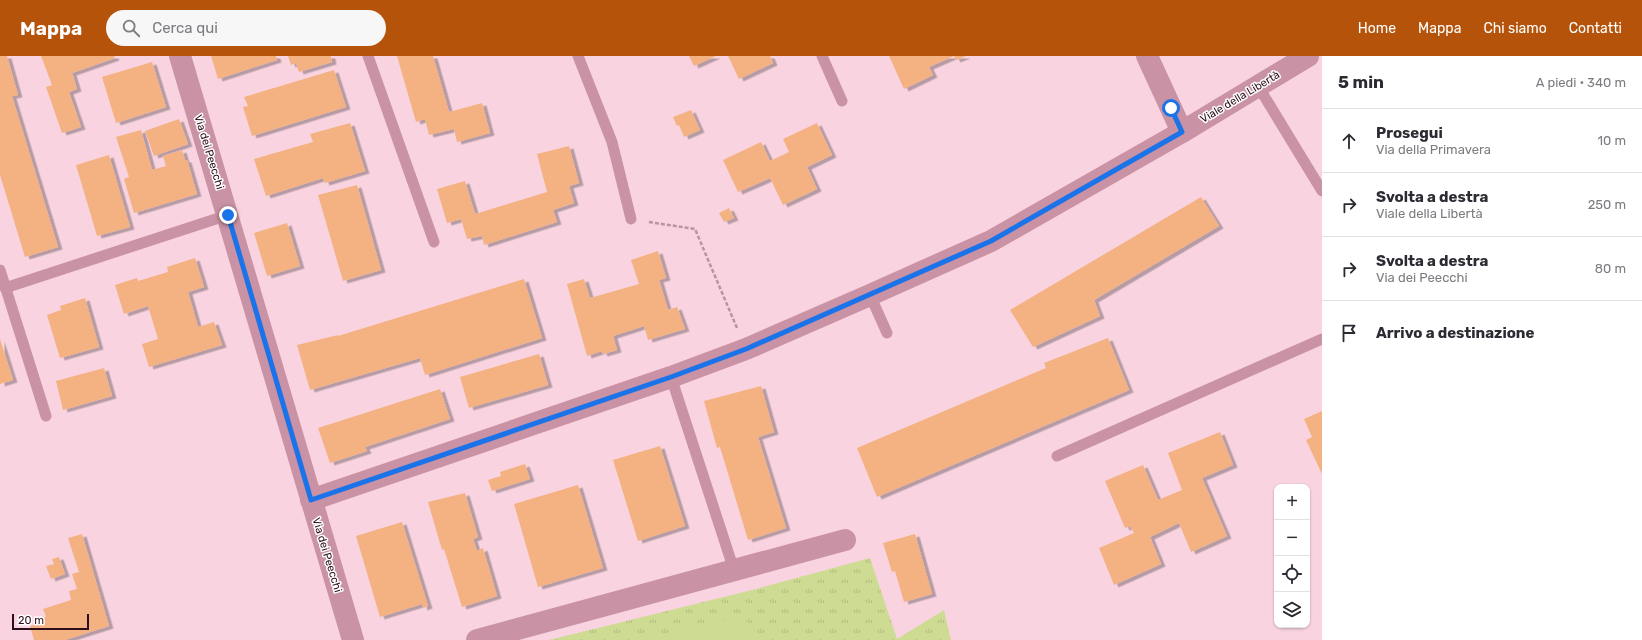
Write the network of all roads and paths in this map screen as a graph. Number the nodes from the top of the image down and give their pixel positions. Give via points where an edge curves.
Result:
1 (180, 56) edge
2 (368, 56) edge
3 (578, 56) edge
4 (822, 56) edge
5 (1147, 56) edge
6 (1308, 56) edge
7 (1258, 86) junction
8 (842, 101) dead end
9 (1182, 132) junction
10 (1322, 191) edge
11 (228, 215) junction
12 (631, 218) joint
13 (434, 242) dead end
14 (0, 270) edge
15 (5, 288) junction
16 (870, 296) junction
17 (887, 333) dead end
18 (1322, 339) edge
19 (746, 349) junction
20 (671, 377) junction
21 (46, 416) dead end
22 (1057, 456) dead end
23 (311, 500) junction
24 (845, 540) dead end
25 (734, 570) junction
26 (353, 640) edge
27 (477, 640) edge

1 - 11 street, Via dei Peecchi
2 - 13 lane
3 - 12 lane via 612,142
4 - 8 lane
5 - 9 street
6 - 7 street, Viale della Libertà
7 - 9 street, Viale della Libertà
7 - 10 lane
9 - 16 street, Viale della Libertà via 991,241
11 - 15 lane
11 - 23 street, Via dei Peecchi
12 - 19 path via 695,229
14 - 15 lane
15 - 21 lane
16 - 17 lane
16 - 19 street, Viale della Libertà
18 - 22 lane
19 - 20 street, Viale della Libertà
20 - 23 street, Viale della Libertà
20 - 25 lane
23 - 26 street, Via dei Peecchi
24 - 25 street
25 - 27 street

